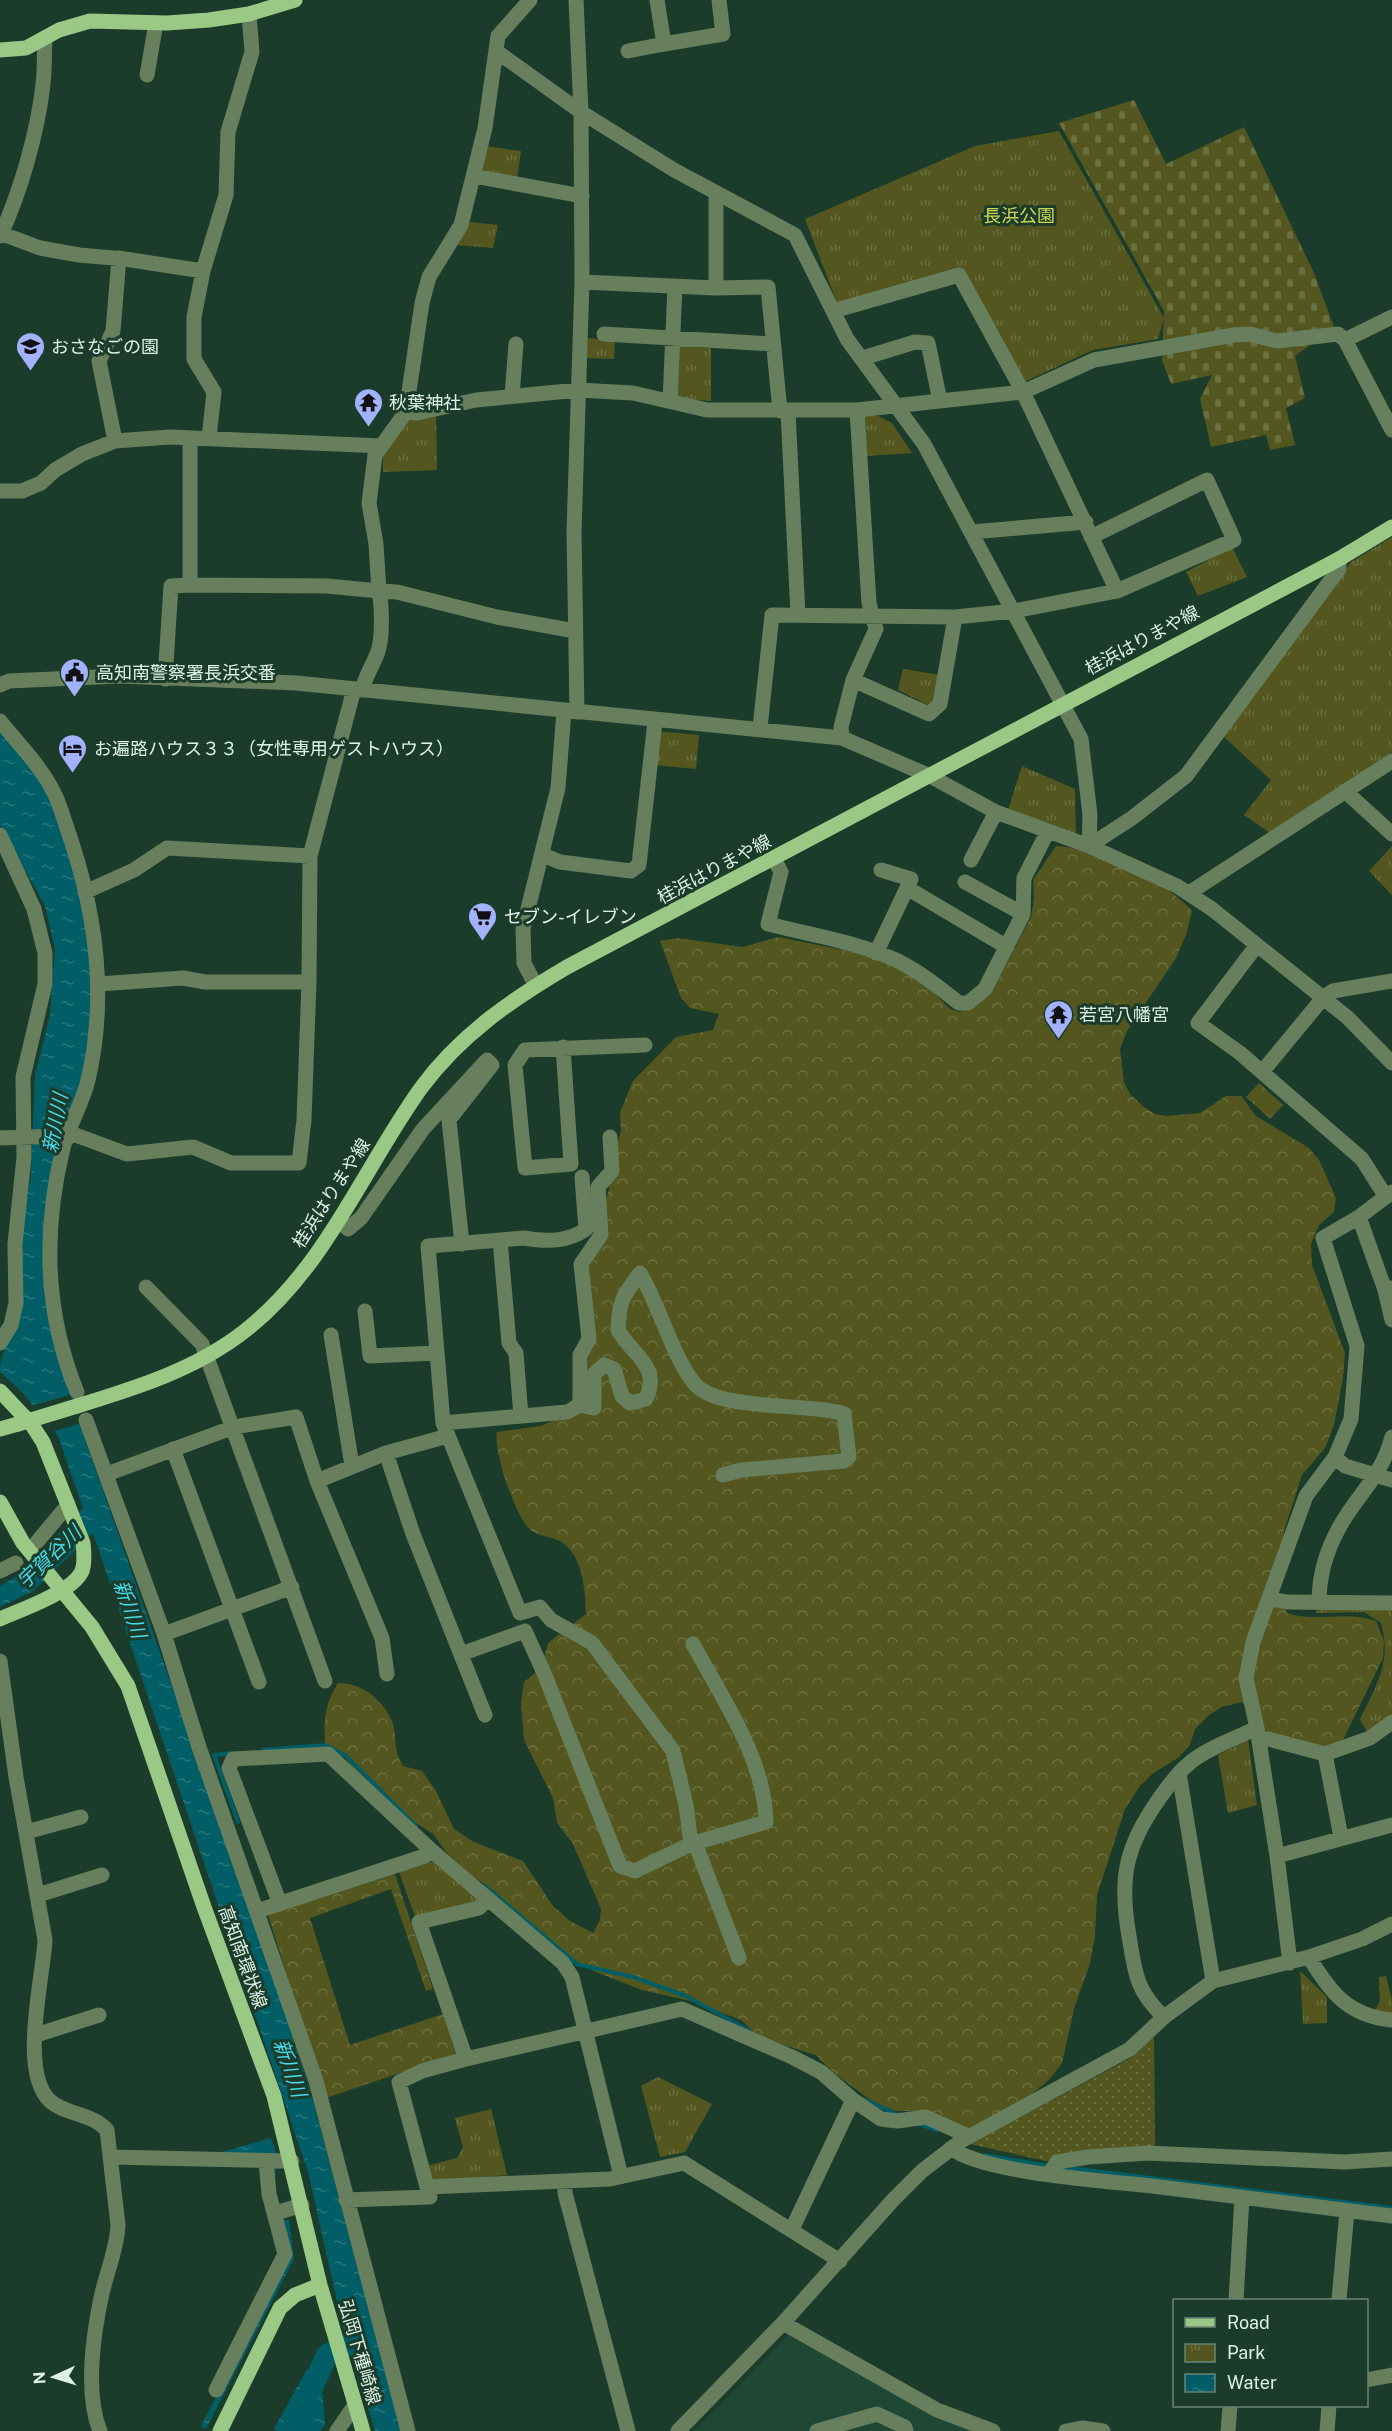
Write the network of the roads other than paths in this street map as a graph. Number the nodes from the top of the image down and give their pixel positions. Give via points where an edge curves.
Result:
1 (295, 0) edge
2 (530, 0) edge
3 (576, 0) edge
4 (657, 0) edge
5 (719, 0) edge
6 (249, 14) junction
7 (156, 23) junction
8 (45, 38) junction
9 (664, 44) junction
10 (0, 50) edge
11 (496, 51) junction
12 (628, 51) dead end
13 (147, 75) dead end
14 (581, 112) junction
15 (474, 176) junction
16 (716, 195) junction
17 (582, 196) junction
18 (0, 234) edge
19 (119, 258) junction
20 (203, 271) junction
21 (582, 282) junction
22 (675, 286) junction
23 (716, 288) junction
24 (833, 311) junction
25 (1392, 317) edge
26 (604, 334) dead end
27 (674, 340) junction
28 (1345, 340) junction
29 (516, 344) dead end
30 (773, 344) junction
31 (863, 358) junction
32 (578, 390) junction
33 (1023, 392) junction
34 (512, 396) junction
35 (670, 401) junction
36 (940, 401) junction
37 (897, 404) junction
38 (857, 410) junction
39 (784, 411) junction
40 (406, 412) junction
41 (1392, 430) edge
42 (190, 438) junction
43 (209, 438) junction
44 (115, 441) junction
45 (382, 446) junction
46 (0, 491) edge
47 (1392, 526) edge
48 (1089, 529) junction
49 (972, 532) junction
50 (1339, 559) junction
51 (190, 585) junction
52 (379, 591) junction
53 (1117, 591) junction
54 (1014, 611) junction
55 (798, 615) junction
56 (873, 616) junction
57 (955, 617) junction
58 (575, 631) junction
59 (165, 679) junction
60 (853, 680) junction
61 (0, 685) edge
62 (358, 689) junction
63 (1063, 704) junction
64 (571, 712) junction
65 (0, 721) edge
66 (655, 721) junction
67 (760, 728) junction
68 (842, 738) junction
69 (1392, 761) edge
70 (930, 776) junction
71 (1345, 791) junction
72 (996, 812) junction
73 (1048, 831) junction
74 (1392, 834) edge
75 (0, 836) edge
76 (1089, 846) junction
77 (543, 855) junction
78 (310, 856) junction
79 (774, 859) junction
80 (971, 860) dead end
81 (881, 870) dead end
82 (965, 882) dead end
83 (906, 888) junction
84 (85, 892) junction
85 (1189, 893) junction
86 (1023, 914) junction
87 (1257, 945) junction
88 (1007, 947) junction
89 (876, 952) junction
90 (1392, 981) edge
91 (309, 982) junction
92 (99, 984) junction
93 (536, 986) junction
94 (1323, 998) junction
95 (645, 1045) dead end
96 (563, 1047) junction
97 (1392, 1063) edge
98 (492, 1065) junction
99 (515, 1065) junction
100 (1262, 1072) junction
101 (26, 1136) junction
102 (67, 1136) junction
103 (610, 1137) dead end
104 (0, 1138) edge
105 (582, 1177) dead end
106 (1389, 1194) edge
107 (1359, 1217) junction
108 (339, 1221) junction
109 (500, 1240) junction
110 (462, 1244) junction
111 (146, 1287) dead end
112 (1389, 1289) edge
113 (365, 1311) dead end
114 (1392, 1320) edge
115 (331, 1335) dead end
116 (0, 1343) edge
117 (436, 1353) junction
118 (207, 1357) junction
119 (0, 1391) edge
120 (77, 1399) junction
121 (580, 1405) junction
122 (521, 1416) junction
123 (87, 1420) dead end
124 (234, 1427) junction
125 (0, 1429) edge
126 (446, 1429) junction
127 (1392, 1437) edge
128 (173, 1449) junction
129 (386, 1453) junction
130 (1335, 1457) junction
131 (352, 1466) junction
132 (107, 1474) junction
133 (723, 1475) dead end
134 (1385, 1477) edge
135 (317, 1481) junction
136 (0, 1502) edge
137 (70, 1510) junction
138 (34, 1548) junction
139 (16, 1563) dead end
140 (0, 1571) edge
141 (55, 1584) junction
142 (291, 1587) junction
143 (1271, 1599) junction
144 (1319, 1602) junction
145 (1392, 1603) edge
146 (231, 1610) junction
147 (0, 1619) edge
148 (164, 1634) junction
149 (693, 1644) dead end
150 (461, 1654) junction
151 (0, 1661) edge
152 (387, 1674) dead end
153 (325, 1681) dead end
154 (259, 1682) dead end
155 (485, 1715) dead end
156 (1391, 1725) edge
157 (1258, 1734) junction
158 (1325, 1754) junction
159 (1179, 1773) junction
160 (81, 1817) dead end
161 (1392, 1825) edge
162 (26, 1832) junction
163 (1341, 1837) junction
164 (693, 1844) junction
165 (432, 1851) junction
166 (1277, 1856) junction
167 (102, 1875) dead end
168 (38, 1895) junction
169 (488, 1899) junction
170 (280, 1904) junction
171 (257, 1911) junction
172 (1392, 1924) edge
173 (1309, 1957) junction
174 (739, 1958) dead end
175 (1290, 1963) junction
176 (1213, 1981) junction
177 (99, 2015) dead end
178 (1164, 2017) junction
179 (1392, 2020) edge
180 (585, 2032) junction
181 (36, 2035) junction
182 (466, 2059) junction
183 (852, 2100) junction
184 (959, 2142) junction
185 (110, 2157) junction
186 (1392, 2159) edge
187 (276, 2161) junction
188 (1049, 2174) junction
189 (621, 2176) junction
190 (565, 2181) junction
191 (427, 2187) junction
192 (1242, 2197) junction
193 (346, 2200) junction
194 (302, 2205) junction
195 (1347, 2211) junction
196 (276, 2213) junction
197 (1392, 2216) edge
198 (792, 2229) junction
199 (840, 2261) junction
200 (320, 2285) junction
201 (1236, 2299) edge
202 (1339, 2299) edge
203 (783, 2323) junction
204 (1392, 2375) edge
205 (1368, 2380) edge
206 (216, 2390) dead end
207 (355, 2405) junction
208 (1230, 2407) edge
209 (1329, 2407) edge
210 (100, 2431) edge
211 (220, 2431) edge
212 (337, 2431) edge
213 (363, 2431) edge
214 (408, 2431) edge
215 (628, 2431) edge
216 (678, 2431) edge
217 (817, 2431) edge
218 (906, 2431) edge
219 (993, 2431) edge
220 (1066, 2431) edge
221 (1103, 2431) edge
222 (1228, 2431) edge
223 (1327, 2431) edge

1 - 6 main road
2 - 11 street via 498,36
3 - 14 street
4 - 9 street
5 - 9 street via 723,34
6 - 7 main road
6 - 20 street via 252,52 228,132 226,195
7 - 8 main road via 90,21
7 - 13 street
8 - 10 main road via 26,48
8 - 18 street via 44,84 34,129 19,187
9 - 12 street
11 - 14 street
11 - 15 street
14 - 16 street
14 - 17 street
15 - 17 street
15 - 40 street via 461,225 429,277
16 - 23 street
16 - 24 street via 795,235
17 - 21 street
18 - 19 street via 40,248
19 - 20 street
19 - 44 street via 113,332 99,362
20 - 43 street via 194,317 194,359 214,393
21 - 22 street
21 - 32 street
22 - 23 street
22 - 27 street
23 - 30 street via 768,287
24 - 31 street via 847,339
24 - 33 street via 959,275
25 - 28 street
26 - 27 street
27 - 30 street
27 - 35 street
28 - 33 street via 1338,334 1277,341 1250,334 1234,335 1094,360
28 - 41 street
29 - 34 street
30 - 39 street
31 - 36 street via 915,342 928,343
31 - 37 street
32 - 34 street
32 - 35 street via 633,393
32 - 58 street
33 - 36 street
33 - 48 street
34 - 40 street
35 - 39 street via 707,410
36 - 37 street
37 - 38 street
37 - 49 street via 924,444
38 - 39 street
38 - 56 street via 868,603
39 - 55 street
40 - 45 street
42 - 43 street
42 - 44 street
42 - 51 street
43 - 45 street
44 - 46 street via 82,454 41,483 22,491
45 - 52 street via 375,455 369,503
47 - 50 main road, 桂浜はりまや線
48 - 49 street
48 - 53 street
48 - 53 street via 1207,480 1234,540
49 - 54 street
50 - 63 main road, 桂浜はりまや線
50 - 76 street via 1339,569 1186,776
51 - 52 street via 327,586
51 - 59 street via 171,586
52 - 58 street
52 - 62 street via 378,652
53 - 54 street
54 - 57 street
54 - 63 street
55 - 56 street
55 - 67 street via 772,615
56 - 57 street
56 - 60 street via 876,629
57 - 60 street via 940,704 929,714
58 - 64 street
59 - 61 street via 120,676 9,681
59 - 62 street via 296,682
60 - 68 street
62 - 64 street
62 - 78 street
63 - 70 main road, 桂浜はりまや線
63 - 76 street via 1083,749
64 - 66 street
64 - 77 street
65 - 84 street via 41,770 56,798
66 - 67 street
66 - 77 street via 639,865 631,871 560,862
67 - 68 street
68 - 70 street
69 - 71 street
70 - 72 street
70 - 79 main road, 桂浜はりまや線
71 - 74 street
71 - 85 street
72 - 73 street
72 - 80 street
73 - 76 street
73 - 86 street via 1024,878
75 - 101 street via 34,909 45,953 45,984 23,1077
76 - 85 street
77 - 93 street via 523,929 524,963
78 - 84 street via 167,848 134,870
78 - 91 street
79 - 89 street via 781,872 768,924
79 - 93 main road, 桂浜はりまや線
81 - 83 street via 911,879
82 - 86 street
83 - 88 street
83 - 89 street
84 - 92 street
85 - 87 street
86 - 88 street
87 - 94 street
87 - 100 street via 1197,1023
88 - 89 street via 985,989 968,1003 959,1003 932,981
90 - 94 street via 1333,991
91 - 92 street via 205,982 183,978
91 - 102 street via 299,1163 231,1163 193,1147 127,1154
92 - 102 street via 98,1025 88,1080
93 - 108 main road, 桂浜はりまや線 via 483,1022 434,1073
94 - 97 street
94 - 100 street
95 - 96 street
96 - 99 street via 525,1050
96 - 99 street via 571,1164 525,1168
98 - 99 street
98 - 108 street via 487,1060 423,1129 362,1218 348,1229
98 - 110 street via 449,1120
100 - 106 street via 1362,1159
101 - 102 street
101 - 104 street
101 - 116 street via 15,1244 16,1303 11,1325
102 - 120 street via 52,1201 49,1239 55,1323
103 - 121 street via 612,1171 598,1187 601,1235 581,1264 589,1340 580,1355
105 - 109 street via 586,1229 572,1239
106 - 107 street
107 - 112 street
107 - 130 street via 1323,1238 1357,1346 1351,1419
108 - 118 main road, 桂浜はりまや線 via 288,1290 245,1331
109 - 110 street
109 - 122 street via 509,1343 516,1353
110 - 117 street via 428,1246
111 - 118 street via 202,1344
112 - 114 street
113 - 117 street via 370,1356
115 - 131 street
117 - 126 street
118 - 120 main road, 桂浜はりまや線 via 139,1386
118 - 124 street
119 - 137 main road via 43,1442
120 - 125 main road, 桂浜はりまや線, bridge
121 - 122 street via 567,1412
121 - 133 street via 594,1408 594,1374 604,1365 614,1369 622,1396 630,1403 646,1399 652,1385 648,1368 618,1330 619,1306 629,1284 640,1273 682,1362 705,1393 746,1402 826,1408 844,1414 849,1457 844,1461
122 - 126 street
123 - 132 street
124 - 128 street
124 - 135 street via 296,1417
124 - 142 street
126 - 129 street
126 - 164 street via 520,1613 540,1607 551,1620 592,1642 673,1751
127 - 134 street
128 - 132 street
128 - 146 street
129 - 131 street
129 - 150 street via 413,1534
130 - 134 street via 1345,1466
130 - 143 street via 1306,1496
131 - 135 street
132 - 148 street
134 - 144 street via 1341,1524 1327,1553
135 - 152 street via 382,1638
136 - 138 main road, 高知南環状線
137 - 138 street
137 - 141 main road via 83,1543 82,1572
138 - 141 main road, 高知南環状線
139 - 140 street
141 - 147 main road via 43,1600
141 - 187 main road, 高知南環状線 via 92,1627 128,1686 274,2096
142 - 146 street
142 - 153 street
143 - 144 street
143 - 157 street via 1253,1642 1246,1678
144 - 145 street
146 - 148 street
146 - 154 street
148 - 171 street via 199,1748
149 - 164 street via 749,1750 766,1804 766,1822
150 - 155 street
150 - 164 street via 525,1631 620,1866 635,1871
151 - 162 street
156 - 158 street via 1370,1738
157 - 158 street
157 - 159 street via 1194,1760
157 - 166 street
158 - 163 street
159 - 176 street
159 - 178 street via 1141,1826 1124,1881 1123,1902 1136,1979 1146,2000
160 - 162 street
161 - 163 street
162 - 168 street
163 - 166 street
164 - 174 street
165 - 169 street
165 - 170 street
165 - 170 street via 328,1754 233,1759 229,1768
166 - 175 street
167 - 168 street
168 - 181 street via 45,1940 35,2013
169 - 180 street via 563,1963 572,1977
169 - 182 street via 479,1908 419,1922
170 - 171 street
171 - 193 street via 316,2081
172 - 173 street
173 - 175 street
173 - 179 street via 1327,1988 1352,2009 1376,2019
175 - 176 street
176 - 178 street
177 - 181 street
178 - 184 street via 1114,2060
180 - 182 street
180 - 183 street via 682,2009 792,2056 821,2072
180 - 189 street
181 - 185 street via 35,2074 39,2086 51,2102 100,2122 107,2130
182 - 191 street via 399,2082
183 - 184 street via 881,2118 897,2121 926,2117
183 - 198 street
184 - 188 street via 959,2154 981,2162
184 - 199 street via 893,2200
185 - 187 street
185 - 210 street via 118,2239 101,2298 91,2385
186 - 188 street via 1344,2162 1148,2153 1057,2162
187 - 194 main road, 高知南環状線
187 - 196 street via 269,2194
188 - 192 street
189 - 190 street
189 - 198 street via 684,2163
190 - 191 street
190 - 215 street
191 - 193 street via 430,2197
192 - 195 street
192 - 201 street
193 - 214 street
194 - 196 street
194 - 200 main road, 高知南環状線
195 - 197 street
195 - 202 street
196 - 206 street via 285,2254
198 - 199 street
199 - 203 street
200 - 207 main road, 弘岡下種崎線
200 - 211 main road via 295,2295 280,2308
203 - 216 street
203 - 219 street via 937,2410
204 - 205 street
207 - 212 street
207 - 213 main road, 弘岡下種崎線
208 - 222 street
209 - 223 street
217 - 218 street via 877,2414
220 - 221 street

